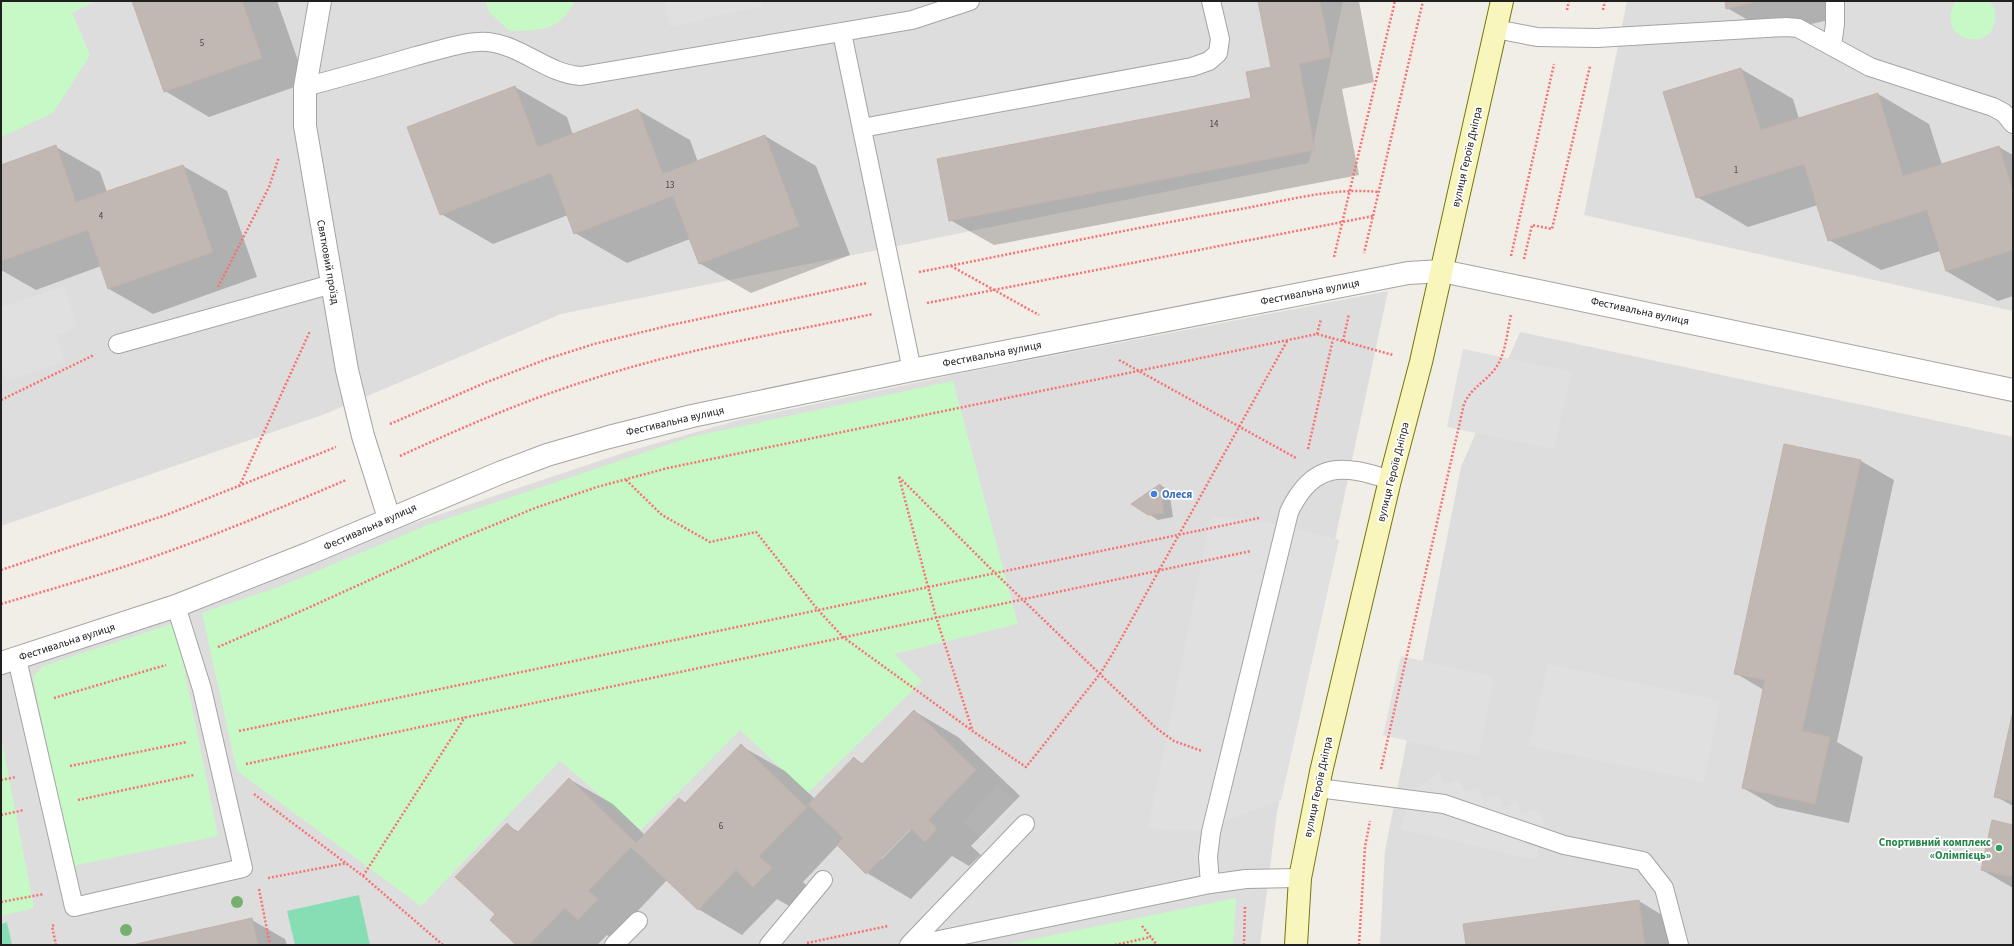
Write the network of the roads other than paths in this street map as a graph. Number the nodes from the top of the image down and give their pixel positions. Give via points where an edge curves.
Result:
1 (320, 1) edge
2 (970, 1) edge
3 (1211, 1) edge
4 (1502, 1) edge
5 (1835, 1) edge
6 (1496, 29) junction
7 (842, 33) junction
8 (1832, 46) junction
9 (305, 87) junction
10 (2013, 124) edge
11 (862, 128) junction
12 (1442, 271) junction
13 (332, 284) junction
14 (118, 344) road end
15 (912, 370) junction
16 (2013, 390) edge
17 (1390, 480) junction
18 (389, 518) junction
19 (176, 606) junction
20 (9, 661) edge
21 (1318, 788) junction
22 (1025, 824) dead end
23 (1300, 878) junction
24 (823, 880) dead end
25 (1210, 884) junction
26 (638, 921) dead end
27 (614, 945) edge
28 (769, 945) edge
29 (909, 945) edge
30 (914, 945) edge
31 (1296, 945) edge
32 (1679, 945) edge

1 - 9 street, Святковий проїзд
2 - 7 lane via 912,20
3 - 11 lane via 1220,39 1218,53 1209,61 1192,67
4 - 6 street, вулиця Героїв Дніпра
5 - 8 lane
6 - 8 lane via 1530,36 1597,38 1786,26 1798,28
6 - 12 street, вулиця Героїв Дніпра
7 - 9 lane via 581,76 567,75 507,45 486,42 435,51
7 - 11 lane
8 - 10 lane via 1870,66 1993,107 2004,113
9 - 13 street, Святковий проїзд via 305,126
11 - 15 lane
12 - 15 street, Фестивальна вулиця via 1408,273
12 - 16 street, Фестивальна вулиця
12 - 17 street, вулиця Героїв Дніпра
13 - 14 lane
13 - 18 street, Святковий проїзд via 347,370 363,436
15 - 18 street, Фестивальна вулиця via 609,436 547,455
17 - 21 street, вулиця Героїв Дніпра
17 - 25 lane via 1350,469 1327,472 1302,489 1288,512 1210,832
18 - 19 street, Фестивальна вулиця via 310,554
19 - 20 street, Фестивальна вулиця
19 - 20 lane via 214,736 244,868 74,907 28,705
21 - 23 street, вулиця Героїв Дніпра
21 - 32 lane via 1444,804 1564,845 1643,861 1664,888
22 - 29 lane
23 - 25 lane via 1246,879
23 - 31 street, вулиця Героїв Дніпра
24 - 28 lane
25 - 30 lane
26 - 27 lane

